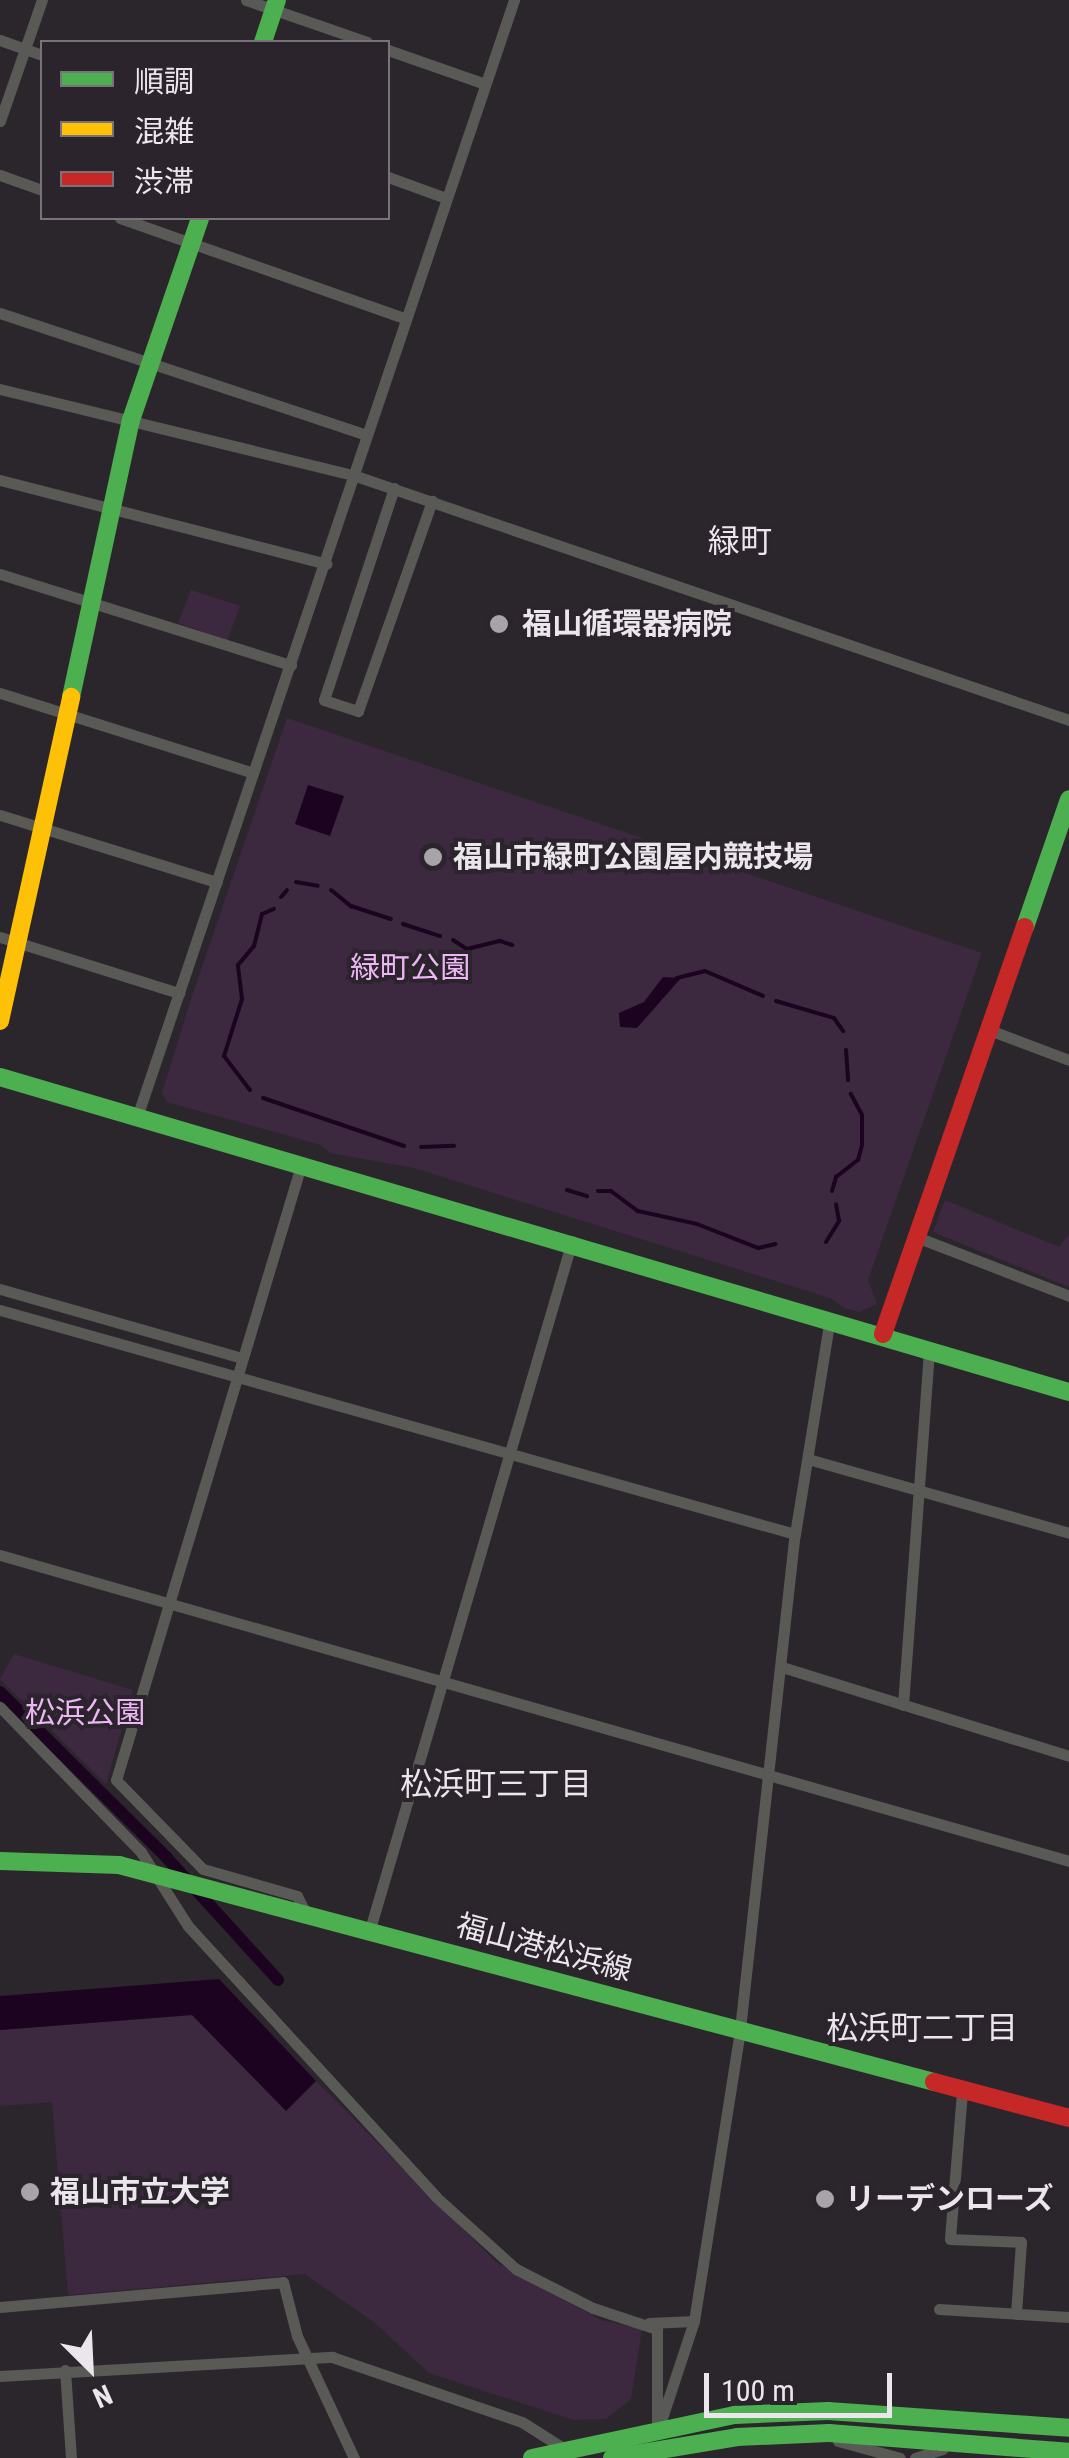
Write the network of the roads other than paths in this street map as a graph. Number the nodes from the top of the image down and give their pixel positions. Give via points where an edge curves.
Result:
1 (42, 0) edge
2 (246, 0) edge
3 (514, 0) edge
4 (276, 5) edge
5 (0, 40) edge
6 (263, 40) edge
7 (361, 40) edge
8 (26, 49) junction
9 (390, 51) edge
10 (40, 54) edge
11 (485, 84) junction
12 (0, 121) edge
13 (0, 175) edge
14 (390, 178) edge
15 (40, 189) edge
16 (446, 198) junction
17 (126, 220) edge
18 (199, 220) edge
19 (191, 243) junction
20 (0, 312) edge
21 (404, 318) junction
22 (149, 362) junction
23 (0, 389) edge
24 (131, 420) junction
25 (364, 434) junction
26 (353, 475) junction
27 (0, 480) edge
28 (394, 488) junction
29 (432, 501) junction
30 (110, 509) junction
31 (326, 564) junction
32 (0, 574) edge
33 (91, 602) junction
34 (291, 665) junction
35 (0, 693) edge
36 (69, 714) junction
37 (1069, 720) edge
38 (254, 773) junction
39 (1069, 798) edge
40 (0, 815) edge
41 (41, 828) junction
42 (217, 882) junction
43 (8, 940) edge
44 (179, 993) junction
45 (0, 1021) edge
46 (992, 1031) junction
47 (1069, 1060) edge
48 (0, 1077) edge
49 (138, 1114) junction
50 (302, 1162) junction
51 (919, 1238) junction
52 (572, 1240) junction
53 (0, 1289) edge
54 (1069, 1296) edge
55 (0, 1310) edge
56 (830, 1318) junction
57 (883, 1334) junction
58 (929, 1348) junction
59 (239, 1357) junction
60 (237, 1376) junction
61 (1069, 1392) edge
62 (508, 1451) junction
63 (808, 1459) junction
64 (921, 1490) junction
65 (1069, 1533) edge
66 (796, 1534) junction
67 (0, 1555) edge
68 (168, 1602) junction
69 (782, 1667) junction
70 (440, 1682) junction
71 (903, 1705) junction
72 (0, 1706) edge
73 (1069, 1756) edge
74 (770, 1774) junction
75 (0, 1861) edge
76 (1069, 1862) edge
77 (152, 1875) junction
78 (306, 1912) junction
79 (370, 1929) junction
80 (740, 2029) junction
81 (962, 2092) junction
82 (1069, 2118) edge
83 (0, 2307) edge
84 (939, 2308) dead end
85 (1016, 2314) junction
86 (1069, 2317) edge
87 (694, 2322) junction
88 (649, 2323) junction
89 (306, 2356) junction
90 (65, 2370) junction
91 (0, 2376) edge
92 (1069, 2428) edge
93 (658, 2430) junction
94 (812, 2434) junction
95 (997, 2446) junction
96 (563, 2448) junction
97 (1069, 2452) edge
98 (652, 2454) edge
99 (71, 2458) edge
100 (354, 2458) edge
101 (532, 2458) edge
102 (612, 2458) edge
103 (900, 2458) edge
104 (915, 2458) edge

1 - 8 street
2 - 4 street
3 - 11 street
4 - 6 street
4 - 7 street
5 - 8 street
8 - 10 street
8 - 12 street
9 - 11 street
11 - 16 street
13 - 15 street
14 - 16 street
16 - 21 street
17 - 19 street
18 - 19 street
19 - 21 street
19 - 22 street
20 - 22 street
21 - 25 street
22 - 24 street
22 - 25 street
23 - 24 street
24 - 26 street
24 - 30 street
25 - 26 street
26 - 28 street
26 - 31 street
27 - 30 street
28 - 29 street
28 - 29 street via 324,700 358,711
29 - 37 street
30 - 31 street
30 - 33 street
31 - 34 street
32 - 33 street
33 - 34 street
33 - 36 street
34 - 38 street
35 - 36 street
36 - 38 street
36 - 41 street
38 - 42 street
39 - 46 street
40 - 41 street
41 - 42 street
41 - 43 street
42 - 44 street
43 - 44 street
43 - 45 street
44 - 49 street
46 - 47 street
46 - 51 street
48 - 49 street
49 - 50 street
50 - 52 street
50 - 59 street
51 - 54 street
51 - 57 street
52 - 56 street
52 - 62 street
53 - 59 street
55 - 60 street
56 - 57 street
56 - 63 street
57 - 58 street
58 - 61 street
58 - 64 street
59 - 60 street
60 - 62 street
60 - 68 street
62 - 66 street
62 - 70 street
63 - 64 street
63 - 66 street
64 - 65 street
64 - 71 street
66 - 69 street
67 - 68 street
68 - 70 street
68 - 78 street via 116,1780 203,1869 297,1896
69 - 71 street
69 - 74 street
70 - 74 street
70 - 79 street
71 - 73 street
72 - 77 street via 141,1852
74 - 76 street
74 - 80 street
75 - 77 street, 福山港松浜線 via 119,1866
77 - 78 street, 福山港松浜線
77 - 88 street via 188,1926 436,2197 516,2269 593,2308
78 - 79 street, 福山港松浜線
79 - 80 street, 福山港松浜線
80 - 81 street, 福山港松浜線
80 - 87 street
81 - 82 street, 福山港松浜線
81 - 85 street via 950,2239 1021,2242
83 - 89 street via 283,2282
84 - 85 street
85 - 86 street
87 - 88 street
87 - 93 street
88 - 93 street via 660,2335
89 - 90 street
89 - 96 street via 332,2357 522,2422
89 - 100 street
90 - 91 street
90 - 99 street
92 - 93 street via 828,2410 736,2415
93 - 96 street
93 - 98 street
94 - 95 street
94 - 98 street
94 - 103 street
95 - 97 street
95 - 104 street via 932,2449
96 - 101 street
98 - 102 street

